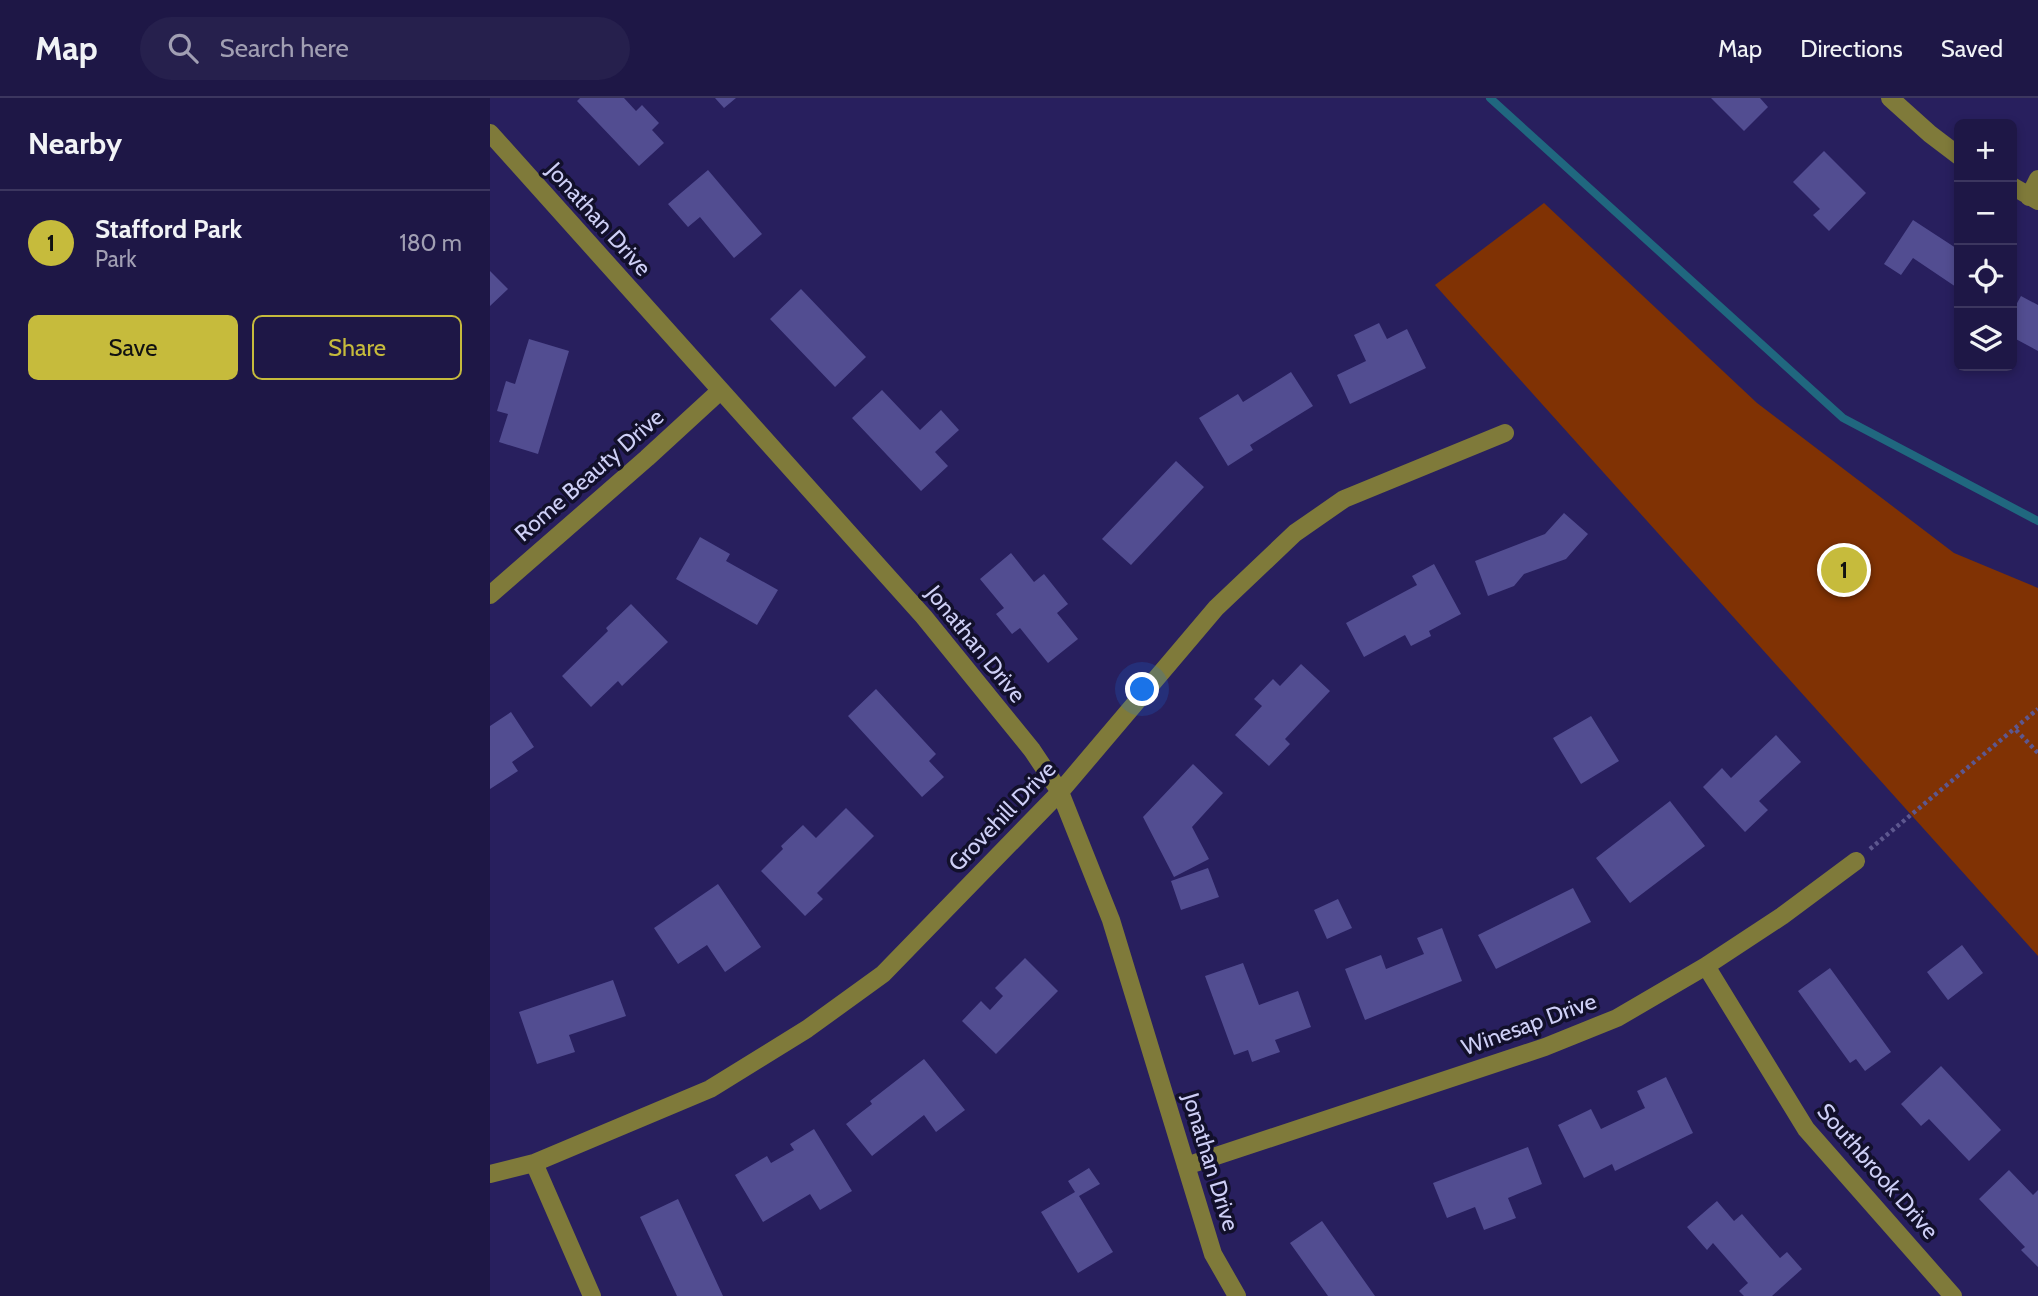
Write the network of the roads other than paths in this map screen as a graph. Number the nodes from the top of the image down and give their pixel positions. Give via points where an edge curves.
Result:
1 (1890, 98) edge
2 (490, 133) edge
3 (1954, 152) edge
4 (2038, 179) edge
5 (2017, 190) edge
6 (2034, 199) edge
7 (720, 391) junction
8 (1505, 433) dead end
9 (490, 595) edge
10 (1060, 792) junction
11 (1856, 861) road end
12 (1706, 966) junction
13 (534, 1163) junction
14 (1186, 1166) junction
15 (490, 1174) edge
16 (592, 1296) edge
17 (1237, 1296) edge
18 (1953, 1296) edge

1 - 3 street
2 - 7 street, Jonathan Drive
4 - 6 street
5 - 6 street
7 - 9 street, Rome Beauty Drive
7 - 10 street, Jonathan Drive via 924,617 1032,750
8 - 10 street, Grovehill Drive via 1344,499 1295,533 1216,608
10 - 13 street, Grovehill Drive via 883,974 807,1029 710,1089
10 - 14 street, Jonathan Drive via 1111,920
11 - 12 street, Winesap Drive
12 - 14 street, Winesap Drive via 1617,1017 1545,1047
12 - 18 street, Southbrook Drive via 1806,1129
13 - 15 street, Grovehill Drive
13 - 16 street
14 - 17 street, Jonathan Drive via 1213,1254

